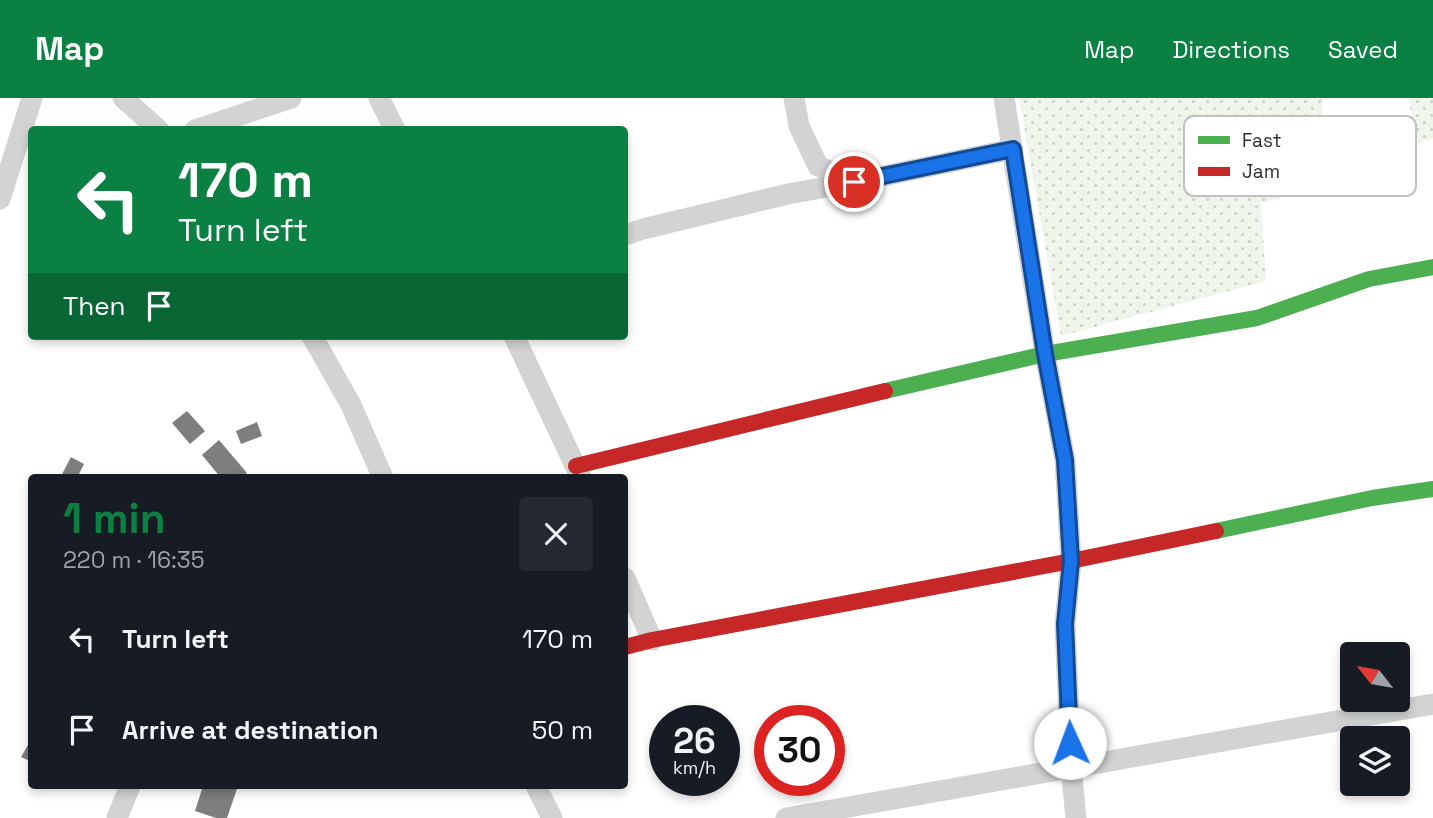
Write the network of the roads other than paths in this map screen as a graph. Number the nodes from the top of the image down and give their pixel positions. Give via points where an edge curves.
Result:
1 (32, 98) edge
2 (123, 98) edge
3 (291, 98) edge
4 (379, 98) edge
5 (794, 98) edge
6 (1004, 98) edge
7 (154, 126) edge
8 (207, 126) edge
9 (393, 126) edge
10 (1013, 149) junction
11 (854, 182) junction
12 (0, 199) edge
13 (628, 234) edge
14 (1433, 267) edge
15 (314, 340) edge
16 (516, 340) edge
17 (1045, 354) junction
18 (578, 472) edge
19 (381, 474) edge
20 (1433, 489) edge
21 (1071, 561) junction
22 (628, 585) edge
23 (652, 640) junction
24 (628, 647) edge
25 (1433, 704) edge
26 (1071, 767) junction
27 (129, 789) edge
28 (538, 789) edge
29 (117, 818) edge
30 (552, 818) edge
31 (786, 818) edge
32 (1076, 818) edge

1 - 12 street
2 - 7 street
3 - 8 street
4 - 9 street
5 - 11 street via 799,125 818,166
6 - 10 street
10 - 11 street
10 - 17 street
11 - 13 street
14 - 17 street via 1369,279 1257,317
15 - 19 street via 351,405
16 - 18 street
17 - 18 street via 778,415
17 - 21 street via 1065,460
20 - 21 street
21 - 23 street
21 - 26 street via 1065,624
22 - 23 street
23 - 24 street
25 - 26 street
26 - 31 street
26 - 32 street
27 - 29 street
28 - 30 street

